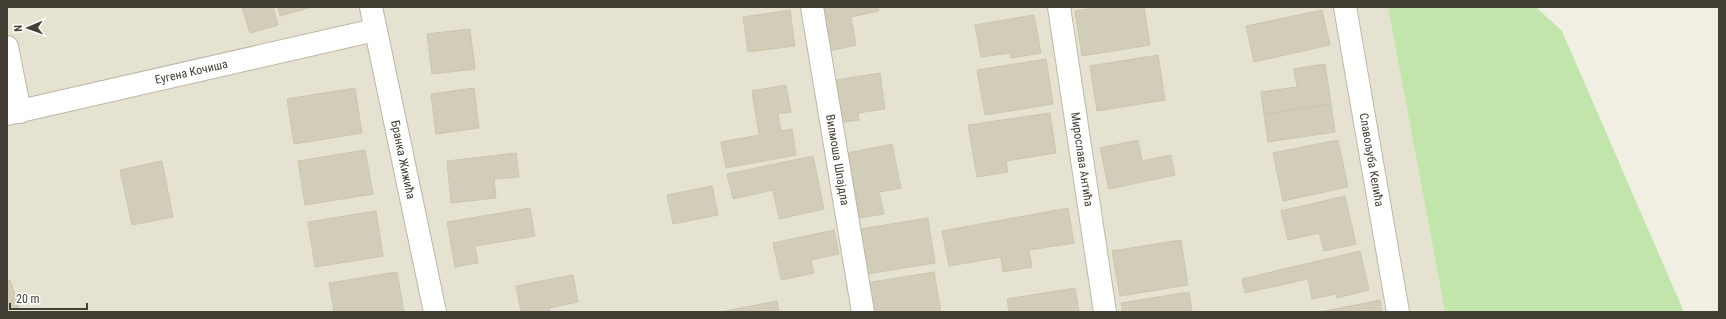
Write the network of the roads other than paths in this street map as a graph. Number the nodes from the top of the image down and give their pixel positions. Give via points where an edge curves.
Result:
1 (371, 7) edge
2 (812, 7) edge
3 (1059, 7) edge
4 (1345, 7) edge
5 (375, 30) junction
6 (7, 47) edge
7 (14, 113) edge
8 (435, 312) edge
9 (864, 312) edge
10 (1105, 312) edge
11 (1398, 312) edge

1 - 5 street, Бранка Жижића
2 - 9 street, Вилмоша Шпајдла
3 - 10 street, Мирослава Антића
4 - 11 street, Славољуба Келића
5 - 7 street, Еугена Кочиша
5 - 8 street, Бранка Жижића
6 - 7 street

